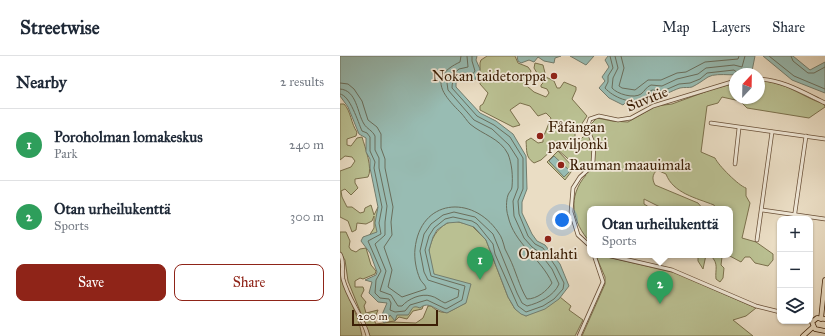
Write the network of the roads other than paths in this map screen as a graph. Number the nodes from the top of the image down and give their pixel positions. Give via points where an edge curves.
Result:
1 (765, 79) edge
2 (729, 83) edge
3 (825, 103) edge
4 (711, 123) dead end
5 (739, 128) junction
6 (772, 132) junction
7 (806, 136) junction
8 (825, 139) edge
9 (735, 164) dead end
10 (762, 210) junction
11 (795, 215) junction
12 (825, 219) edge
13 (758, 240) dead end
14 (587, 243) edge
15 (340, 254) edge
16 (595, 258) edge
17 (620, 258) edge
18 (825, 280) edge
19 (777, 311) edge
20 (813, 319) edge
21 (823, 319) edge
22 (812, 324) edge
23 (813, 327) junction
24 (825, 331) edge
25 (368, 336) edge
26 (579, 336) edge
27 (804, 336) edge

1 - 3 street via 788,85
2 - 14 street, Suvitie via 653,106 631,118 618,120 599,116 590,119 586,128 594,145 593,162 573,188 571,212 578,235
4 - 5 street
5 - 6 street
5 - 9 street
6 - 7 street
6 - 10 street
7 - 8 street
7 - 11 street
10 - 11 street
10 - 13 street
11 - 12 street
15 - 25 street via 343,262 343,279
16 - 26 street via 603,282
17 - 19 street via 672,270 756,306
18 - 21 main road
20 - 21 main road
22 - 23 main road
23 - 24 main road
23 - 27 main road

